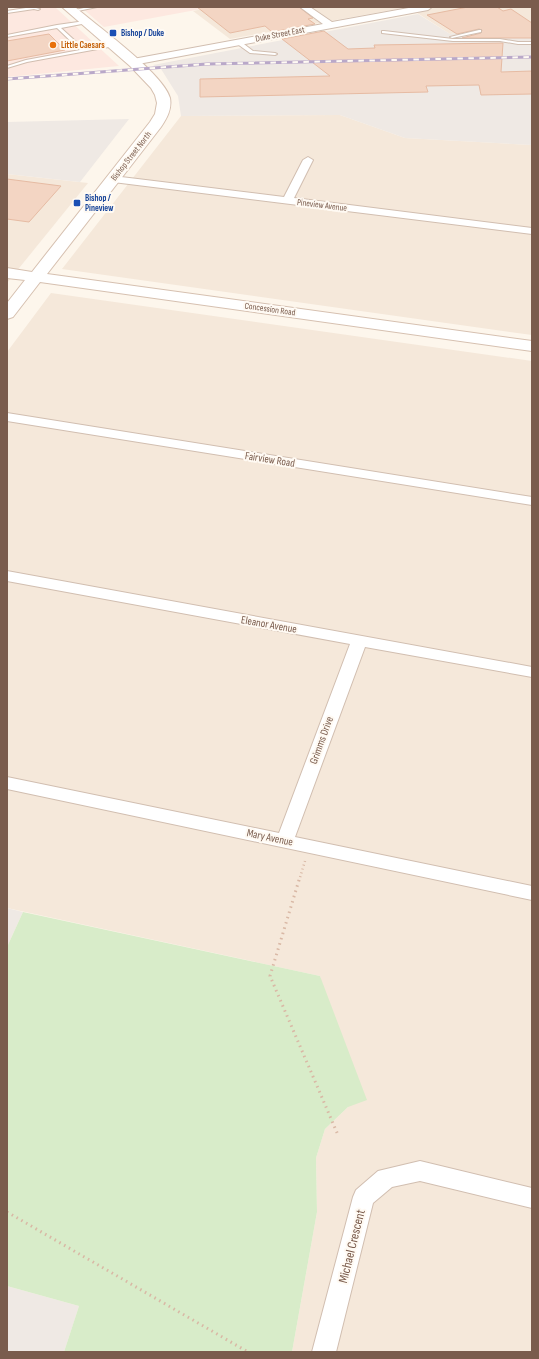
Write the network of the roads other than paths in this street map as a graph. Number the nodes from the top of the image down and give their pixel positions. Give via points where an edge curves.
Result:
1 (95, 7) edge
2 (304, 7) edge
3 (428, 7) edge
4 (38, 9) dead end
5 (70, 9) edge
6 (7, 12) edge
7 (85, 22) junction
8 (330, 25) junction
9 (57, 26) junction
10 (479, 31) dead end
11 (384, 32) dead end
12 (7, 36) edge
13 (441, 39) junction
14 (238, 42) junction
15 (532, 43) edge
16 (112, 45) junction
17 (83, 50) junction
18 (275, 54) dead end
19 (133, 62) junction
20 (7, 67) edge
21 (308, 160) dead end
22 (113, 179) junction
23 (288, 200) junction
24 (532, 231) edge
25 (7, 273) edge
26 (36, 277) junction
27 (7, 314) edge
28 (532, 346) edge
29 (7, 417) edge
30 (532, 501) edge
31 (7, 576) edge
32 (359, 641) junction
33 (532, 672) edge
34 (7, 783) edge
35 (285, 840) junction
36 (532, 893) edge
37 (532, 1198) edge
38 (324, 1352) edge

1 - 5 lane
2 - 8 street
3 - 8 street, Duke Street East
4 - 6 lane
5 - 7 main road, Bishop Street North
7 - 9 lane
7 - 16 main road, Bishop Street North
8 - 14 street, Duke Street East
9 - 12 lane
9 - 17 lane
10 - 13 lane
11 - 13 lane
13 - 15 lane
14 - 18 lane via 252,52
14 - 19 street, Duke Street East
16 - 17 lane
16 - 19 main road, Bishop Street North
17 - 20 lane
19 - 22 main road, Bishop Street North via 162,93 163,110 156,124
21 - 23 street
22 - 23 street, Pineview Avenue
22 - 26 main road, Bishop Street North
23 - 24 street, Pineview Avenue
25 - 26 main road, Concession Road
26 - 27 main road, Bishop Street North
26 - 28 main road, Concession Road
29 - 30 street, Fairview Road
31 - 32 street, Eleanor Avenue
32 - 33 street, Eleanor Avenue
32 - 35 street, Grimms Drive
34 - 35 street, Mary Avenue
35 - 36 street, Mary Avenue
37 - 38 street, Michael Crescent via 420,1171 386,1178 364,1197

